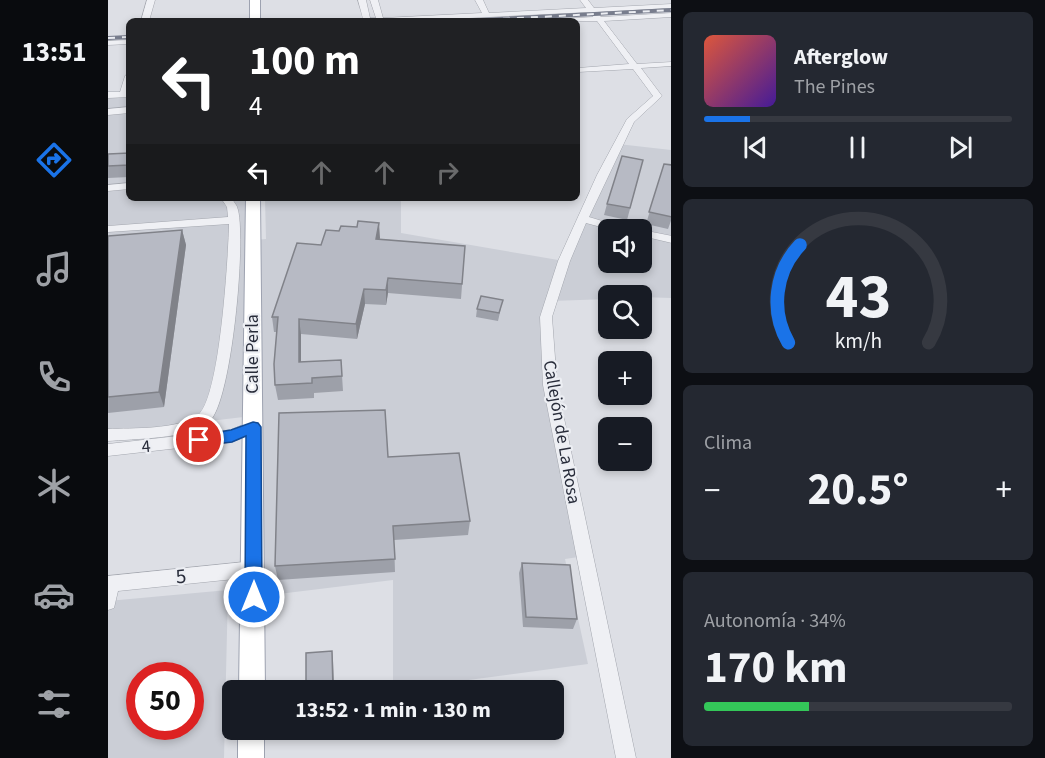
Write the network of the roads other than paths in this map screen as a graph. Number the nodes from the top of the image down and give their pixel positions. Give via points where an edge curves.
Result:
1 (151, 0) edge
2 (255, 0) edge
3 (362, 0) edge
4 (374, 0) edge
5 (479, 0) edge
6 (584, 0) edge
7 (671, 6) edge
8 (592, 10) junction
9 (487, 15) junction
10 (671, 15) edge
11 (146, 18) edge
12 (255, 18) edge
13 (366, 18) edge
14 (379, 18) edge
15 (423, 18) edge
16 (599, 19) junction
17 (580, 20) edge
18 (126, 42) edge
19 (108, 43) edge
20 (671, 64) edge
21 (580, 70) edge
22 (638, 70) junction
23 (671, 71) edge
24 (580, 76) edge
25 (126, 94) edge
26 (108, 95) edge
27 (126, 110) edge
28 (108, 112) edge
29 (126, 186) edge
30 (108, 188) edge
31 (228, 201) edge
32 (253, 201) edge
33 (582, 219) junction
34 (233, 220) junction
35 (598, 223) edge
36 (108, 230) edge
37 (652, 235) edge
38 (671, 240) edge
39 (253, 427) junction
40 (108, 435) edge
41 (108, 450) edge
42 (254, 568) junction
43 (109, 584) edge
44 (108, 602) edge
45 (252, 680) edge
46 (251, 740) edge
47 (251, 758) edge
48 (626, 758) edge

1 - 11 street
2 - 12 main road
3 - 13 street
4 - 14 street
5 - 9 street
6 - 8 street
7 - 8 street
8 - 9 street
8 - 16 street
9 - 15 street
10 - 16 street
16 - 17 street
16 - 22 street
18 - 19 street
20 - 22 street
21 - 22 street
22 - 23 street
22 - 24 street
22 - 33 street, Callejón de La Rosa via 658,96 630,121
25 - 26 street
27 - 28 street
29 - 30 street
31 - 34 street
32 - 39 main road, Calle Perla
33 - 35 street
33 - 48 street, Callejón de La Rosa via 546,317 550,385
34 - 36 street
34 - 40 street via 231,290 214,407 205,418 189,425
37 - 38 street
39 - 41 street, 4 via 232,436
39 - 42 main road, Calle Perla
42 - 43 street, 5
42 - 45 main road, Calle Perla
43 - 44 street
46 - 47 main road

